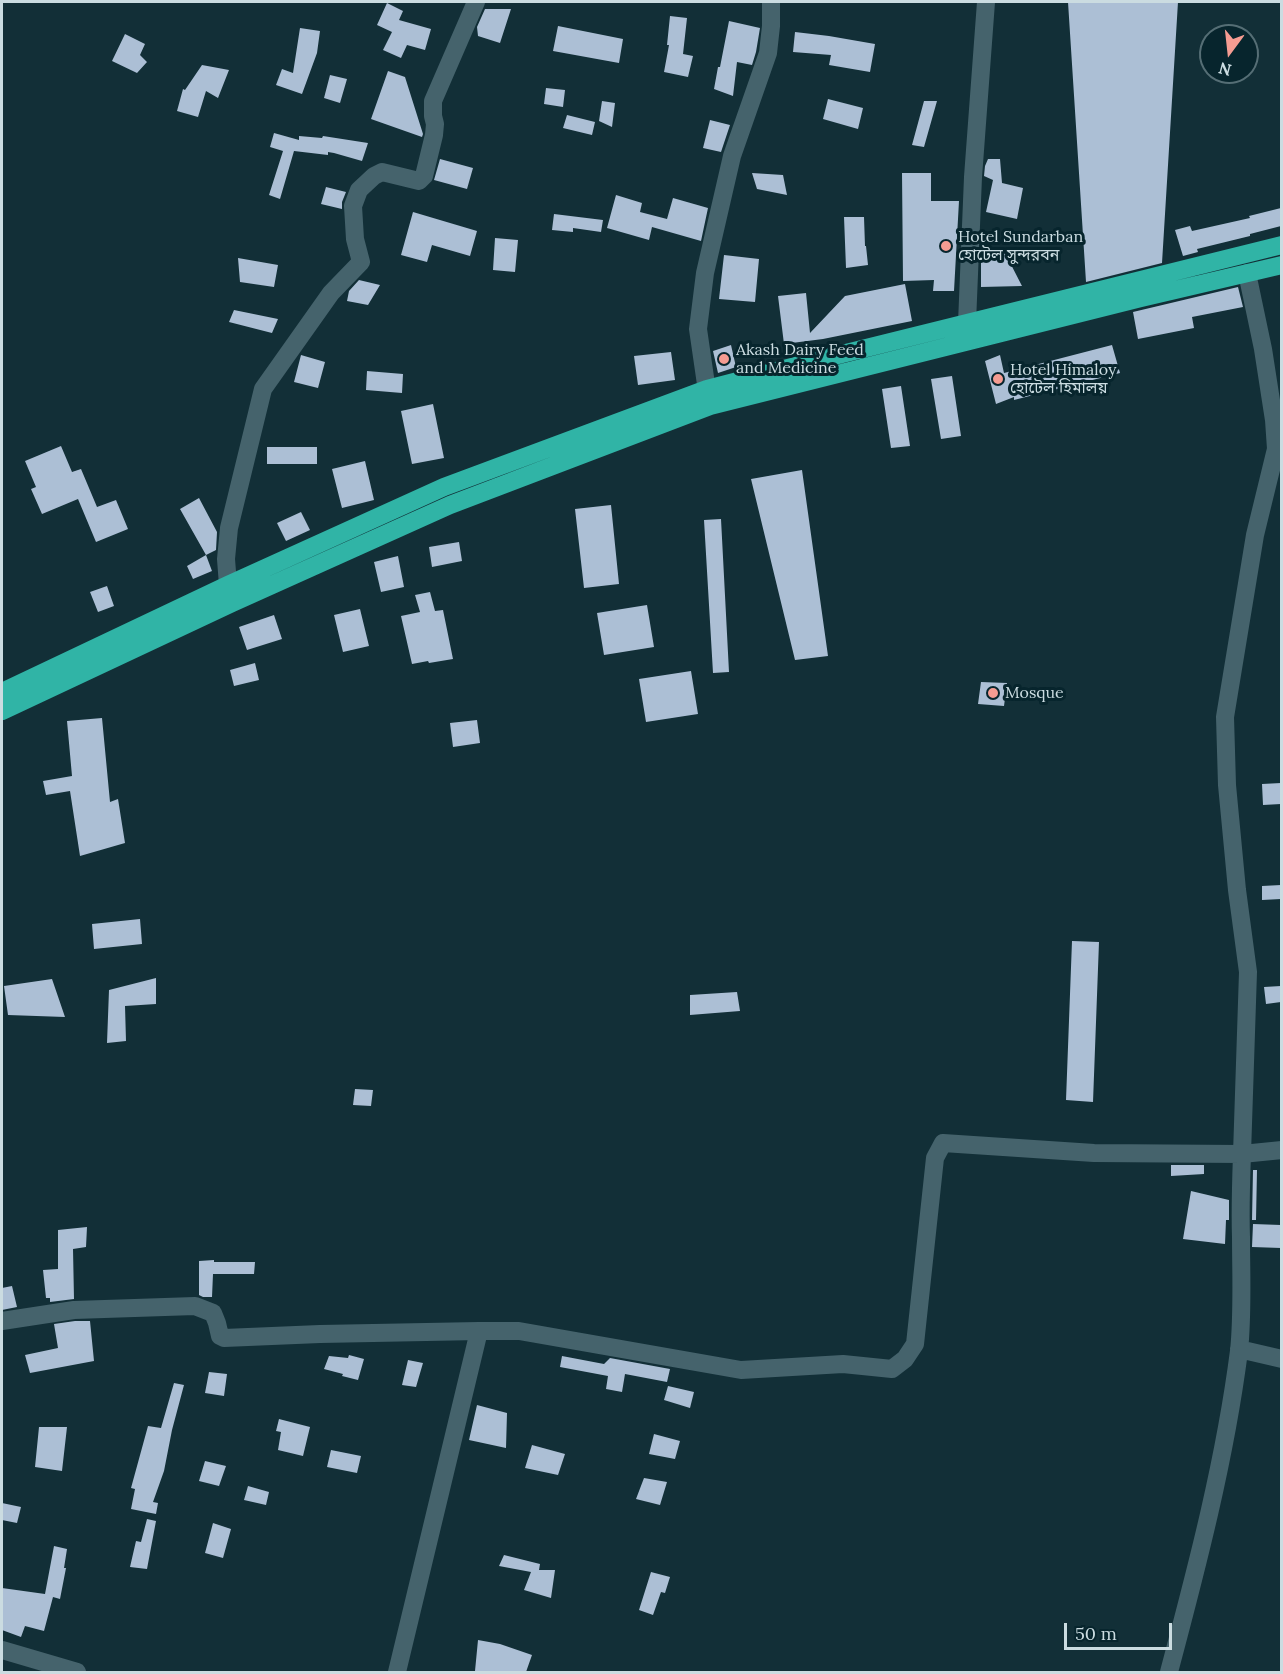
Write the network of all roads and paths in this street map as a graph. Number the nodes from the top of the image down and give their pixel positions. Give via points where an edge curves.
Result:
1 (476, 2) edge
2 (771, 2) edge
3 (986, 2) edge
4 (1281, 245) edge
5 (1281, 265) edge
6 (1247, 273) junction
7 (1139, 289) junction
8 (967, 323) junction
9 (839, 364) junction
10 (708, 398) junction
11 (526, 457) junction
12 (532, 475) junction
13 (444, 487) junction
14 (450, 505) junction
15 (228, 585) junction
16 (96, 657) junction
17 (2, 692) edge
18 (2, 711) edge
19 (1281, 1149) edge
20 (1242, 1154) junction
21 (2, 1321) edge
22 (479, 1331) junction
23 (1239, 1349) junction
24 (1281, 1359) edge
25 (2, 1650) edge
26 (77, 1672) edge
27 (397, 1672) edge
28 (1169, 1672) edge

1 - 15 street via 433,101 434,135 424,176 419,181 382,172 359,190 353,206 360,261 331,293 262,389 230,528
2 - 10 street via 768,53 732,156 705,273 698,329
3 - 8 street
4 - 7 highway
5 - 6 highway
6 - 7 highway
6 - 20 street via 1263,349 1276,449 1255,535 1225,717 1227,785 1248,972
7 - 8 highway
7 - 9 highway
8 - 9 highway
9 - 10 highway
10 - 11 highway
10 - 12 highway
11 - 12 highway
11 - 13 highway
12 - 14 highway
13 - 14 highway
13 - 15 highway
14 - 16 highway via 232,603
15 - 16 highway
16 - 17 highway
16 - 18 highway
19 - 20 street
20 - 22 street via 1094,1153 943,1143 935,1158 915,1344 892,1369 843,1364 741,1370 519,1330
20 - 23 street
21 - 22 street via 74,1310 195,1306 213,1313 224,1338
22 - 27 street
23 - 24 street
23 - 28 street via 1223,1447
25 - 26 street

